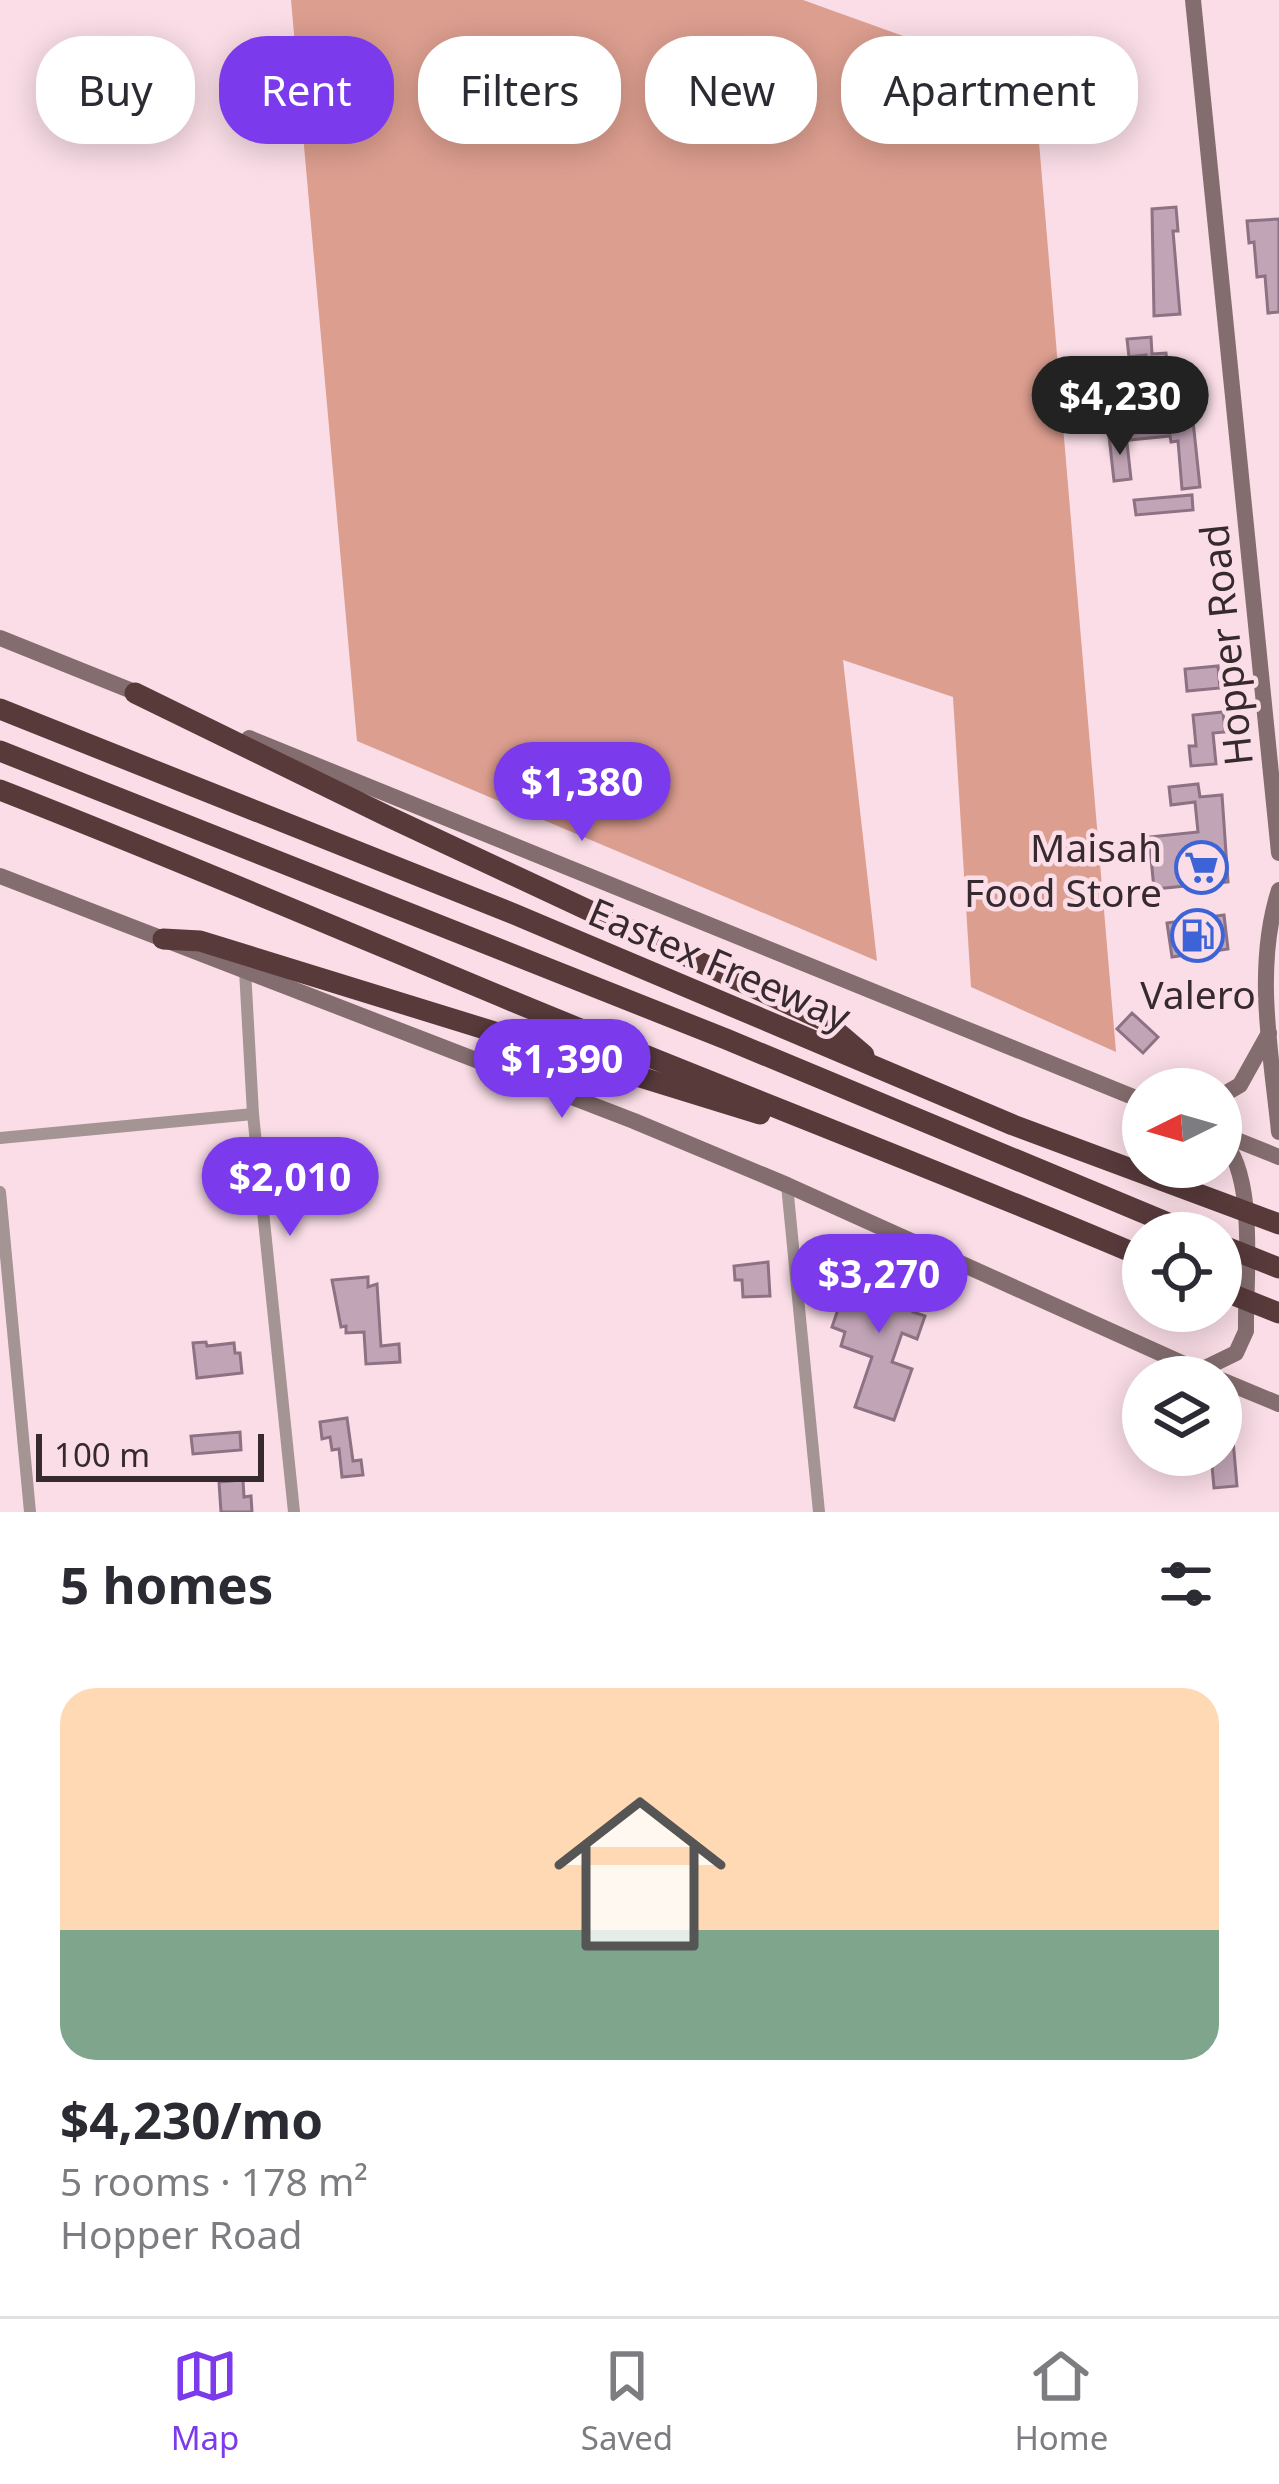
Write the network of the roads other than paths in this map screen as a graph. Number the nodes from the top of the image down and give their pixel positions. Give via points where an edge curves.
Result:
1 (1193, 0) edge
2 (0, 638) edge
3 (135, 693) junction
4 (0, 709) edge
5 (0, 751) edge
6 (0, 790) edge
7 (1277, 817) edge
8 (1279, 853) edge
9 (0, 876) edge
10 (1279, 890) edge
11 (163, 938) junction
12 (245, 970) junction
13 (1269, 1032) junction
14 (882, 1071) junction
15 (1242, 1081) edge
16 (1122, 1092) edge
17 (253, 1114) junction
18 (1279, 1132) edge
19 (0, 1138) edge
20 (1242, 1143) edge
21 (1279, 1156) edge
22 (1242, 1176) edge
23 (968, 1182) junction
24 (788, 1185) junction
25 (0, 1192) edge
26 (1142, 1212) edge
27 (1279, 1224) edge
28 (1122, 1248) edge
29 (1242, 1253) edge
30 (1279, 1268) edge
31 (1242, 1298) edge
32 (1279, 1313) edge
33 (1167, 1356) edge
34 (1233, 1356) edge
35 (1242, 1389) edge
36 (1279, 1404) edge
37 (30, 1512) edge
38 (293, 1512) edge
39 (818, 1512) edge

1 - 7 main road, Hopper Road
2 - 3 main road
3 - 14 highway via 823,1020
3 - 16 main road
4 - 14 highway, Eastex Freeway
5 - 26 highway
6 - 23 highway
7 - 8 main road, Hopper Road
9 - 11 main road
10 - 13 main road via 1265,974
11 - 12 main road
11 - 23 highway via 200,941 586,1057
12 - 17 street
12 - 24 main road
13 - 15 main road
13 - 18 main road
14 - 27 highway, Eastex Freeway
17 - 19 street
17 - 38 street
20 - 21 main road
22 - 34 main road via 1246,1331
23 - 28 highway
24 - 33 main road
24 - 39 street
25 - 37 street
29 - 30 highway
31 - 32 highway
35 - 36 main road

